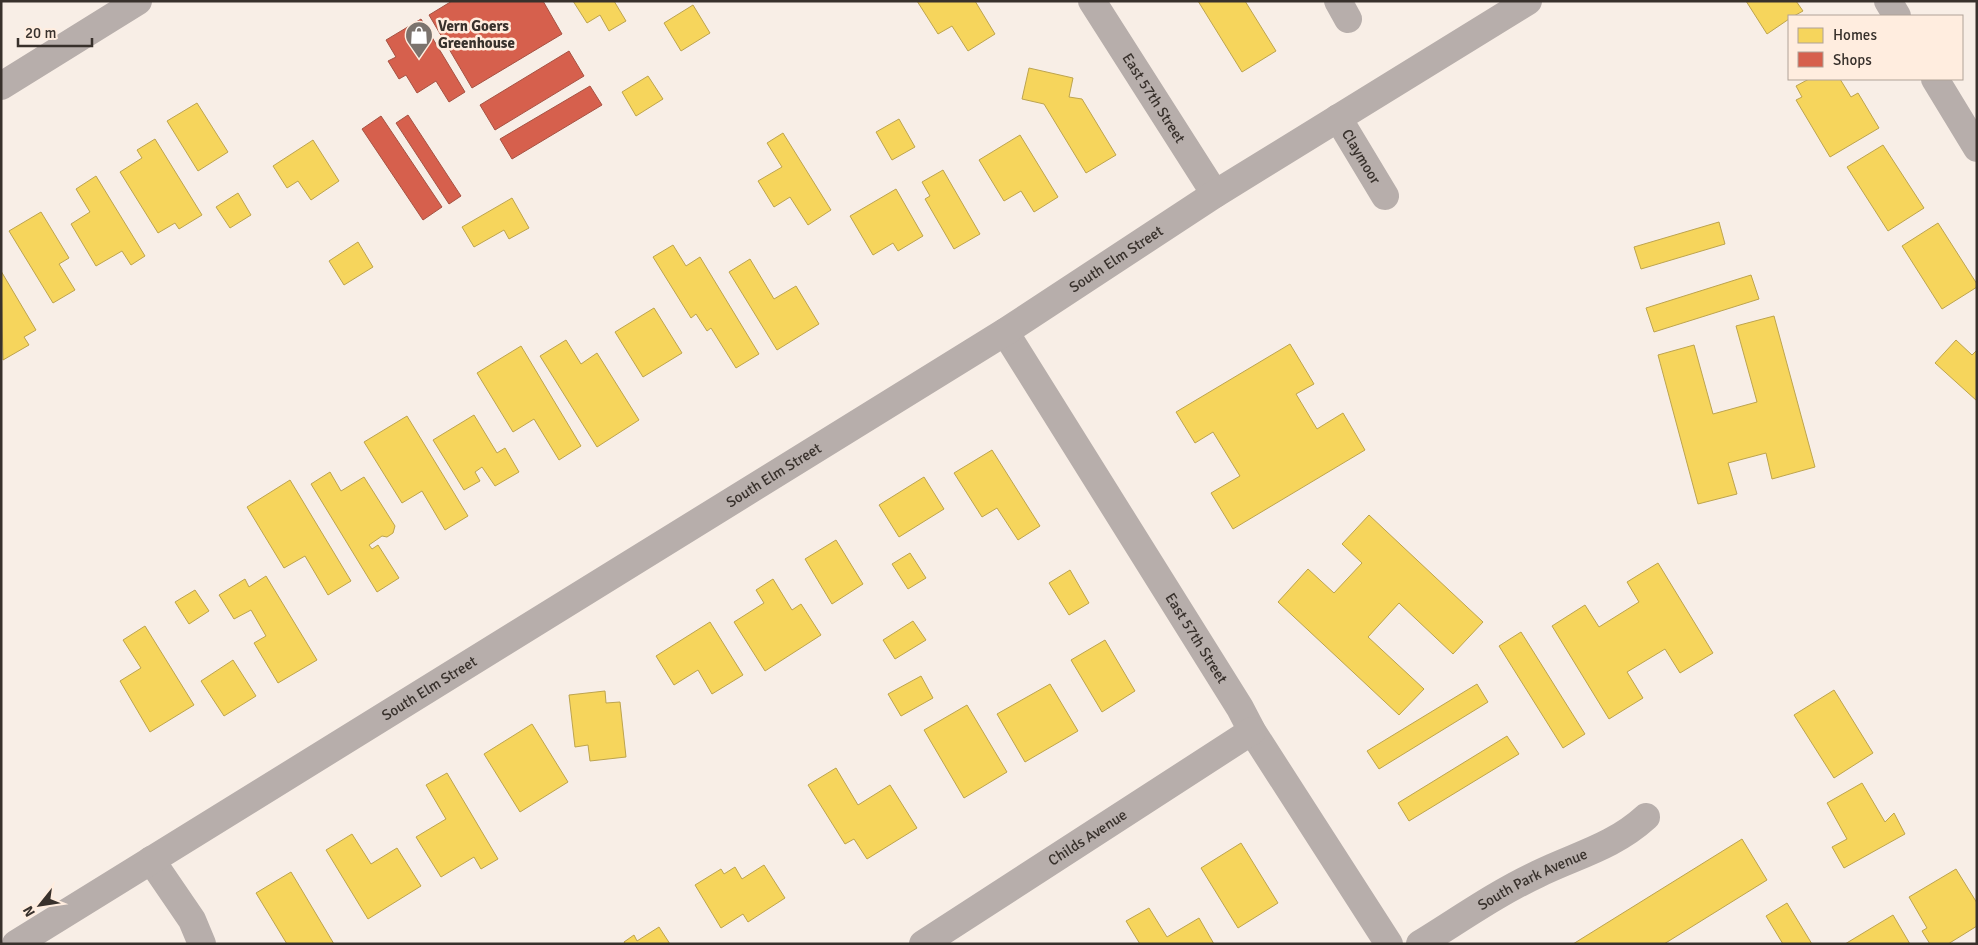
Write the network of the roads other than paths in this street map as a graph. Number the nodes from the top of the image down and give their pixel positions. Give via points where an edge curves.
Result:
1 (138, 1) edge
2 (1092, 1) edge
3 (1528, 1) edge
4 (1888, 1) edge
5 (1896, 15) edge
6 (1936, 80) edge
7 (1, 86) edge
8 (1338, 118) junction
9 (1977, 148) edge
10 (1215, 194) junction
11 (1385, 196) dead end
12 (1005, 332) junction
13 (1252, 731) junction
14 (1646, 817) dead end
15 (151, 860) junction
16 (16, 944) edge
17 (202, 944) edge
18 (922, 944) edge
19 (1389, 944) edge
20 (1420, 944) edge

1 - 7 street
2 - 10 street, East 57th Street
3 - 8 street, South Elm Street
4 - 5 street
6 - 9 street
8 - 10 street, South Elm Street
8 - 11 street, Claymoor
10 - 12 street, South Elm Street
12 - 13 street, East 57th Street
12 - 15 street, South Elm Street
13 - 18 street, Childs Avenue
13 - 19 street, East 57th Street
14 - 20 street, South Park Avenue via 1631,831 1601,848 1538,874
15 - 16 street, South Elm Street
15 - 17 street via 192,920

